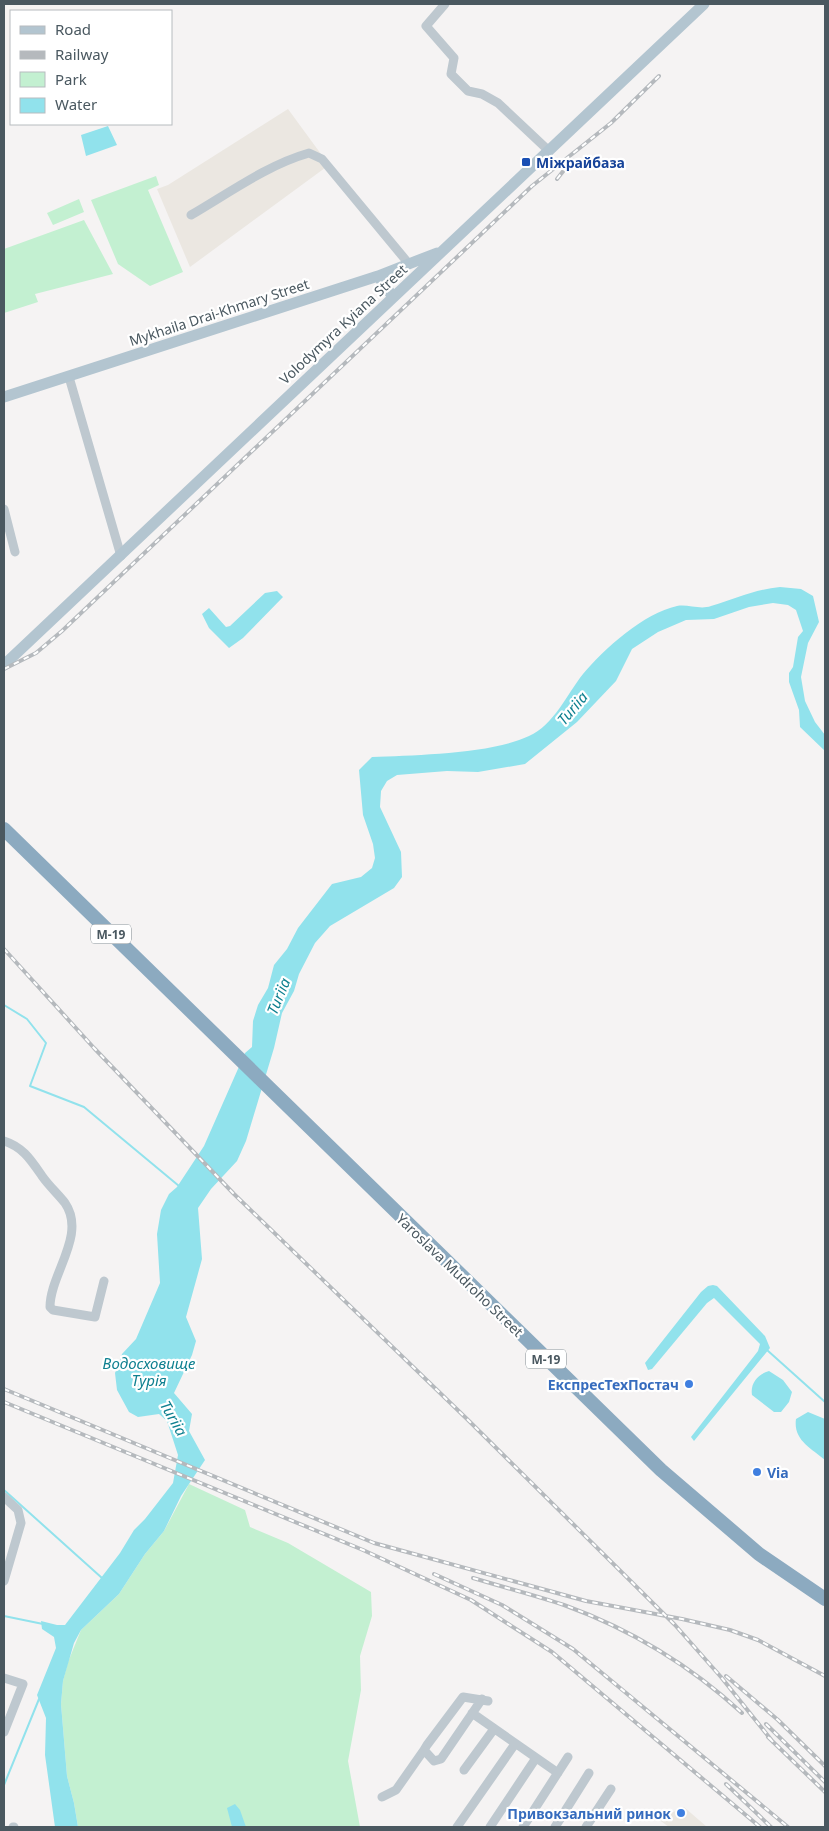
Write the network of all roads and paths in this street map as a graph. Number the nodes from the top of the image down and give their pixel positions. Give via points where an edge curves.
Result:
1 (445, 4) edge
2 (704, 4) edge
3 (548, 150) junction
4 (191, 216) dead end
5 (443, 250) junction
6 (409, 264) junction
7 (378, 276) junction
8 (393, 297) junction
9 (69, 376) junction
10 (4, 397) edge
11 (4, 509) edge
12 (15, 552) dead end
13 (122, 556) junction
14 (4, 665) edge
15 (4, 829) edge
16 (4, 1141) edge
17 (104, 1281) dead end
18 (4, 1497) edge
19 (4, 1581) edge
20 (825, 1599) edge
21 (4, 1678) edge
22 (472, 1713) junction
23 (494, 1729) junction
24 (4, 1732) edge
25 (515, 1744) junction
26 (424, 1750) junction
27 (568, 1757) dead end
28 (536, 1758) junction
29 (464, 1770) dead end
30 (558, 1772) junction
31 (589, 1773) dead end
32 (611, 1789) dead end
33 (382, 1797) dead end
34 (457, 1827) edge
35 (490, 1827) edge
36 (523, 1827) edge
37 (555, 1827) edge
38 (586, 1827) edge

1 - 3 street via 426,26 454,58 451,74 468,90 498,103
2 - 3 main road, Volodymyra Kyiana Street
3 - 5 main road, Volodymyra Kyiana Street
4 - 6 street via 254,178 292,158 310,153 322,159
5 - 6 main road, Mykhaila Drai-Khmary Street
5 - 8 main road, Volodymyra Kyiana Street
6 - 7 main road, Mykhaila Drai-Khmary Street
7 - 8 main road
7 - 9 main road, Mykhaila Drai-Khmary Street
8 - 13 main road, Volodymyra Kyiana Street
9 - 10 main road, Mykhaila Drai-Khmary Street
9 - 13 street
11 - 12 street
13 - 14 main road, Volodymyra Kyiana Street
15 - 20 highway, Yaroslava Mudroho Street / М-19 via 661,1470 760,1554
16 - 17 street via 23,1150 65,1203 69,1214 69,1242 50,1307 95,1317
18 - 19 street via 18,1510 21,1523
21 - 24 street via 23,1684
22 - 23 street
22 - 26 street via 441,1759 434,1761
22 - 26 street via 485,1700 463,1697
23 - 25 street
23 - 29 street
25 - 28 street
25 - 34 street
26 - 33 street via 396,1790
27 - 30 street
28 - 30 street
28 - 35 street
30 - 36 street
31 - 37 street
32 - 38 street

